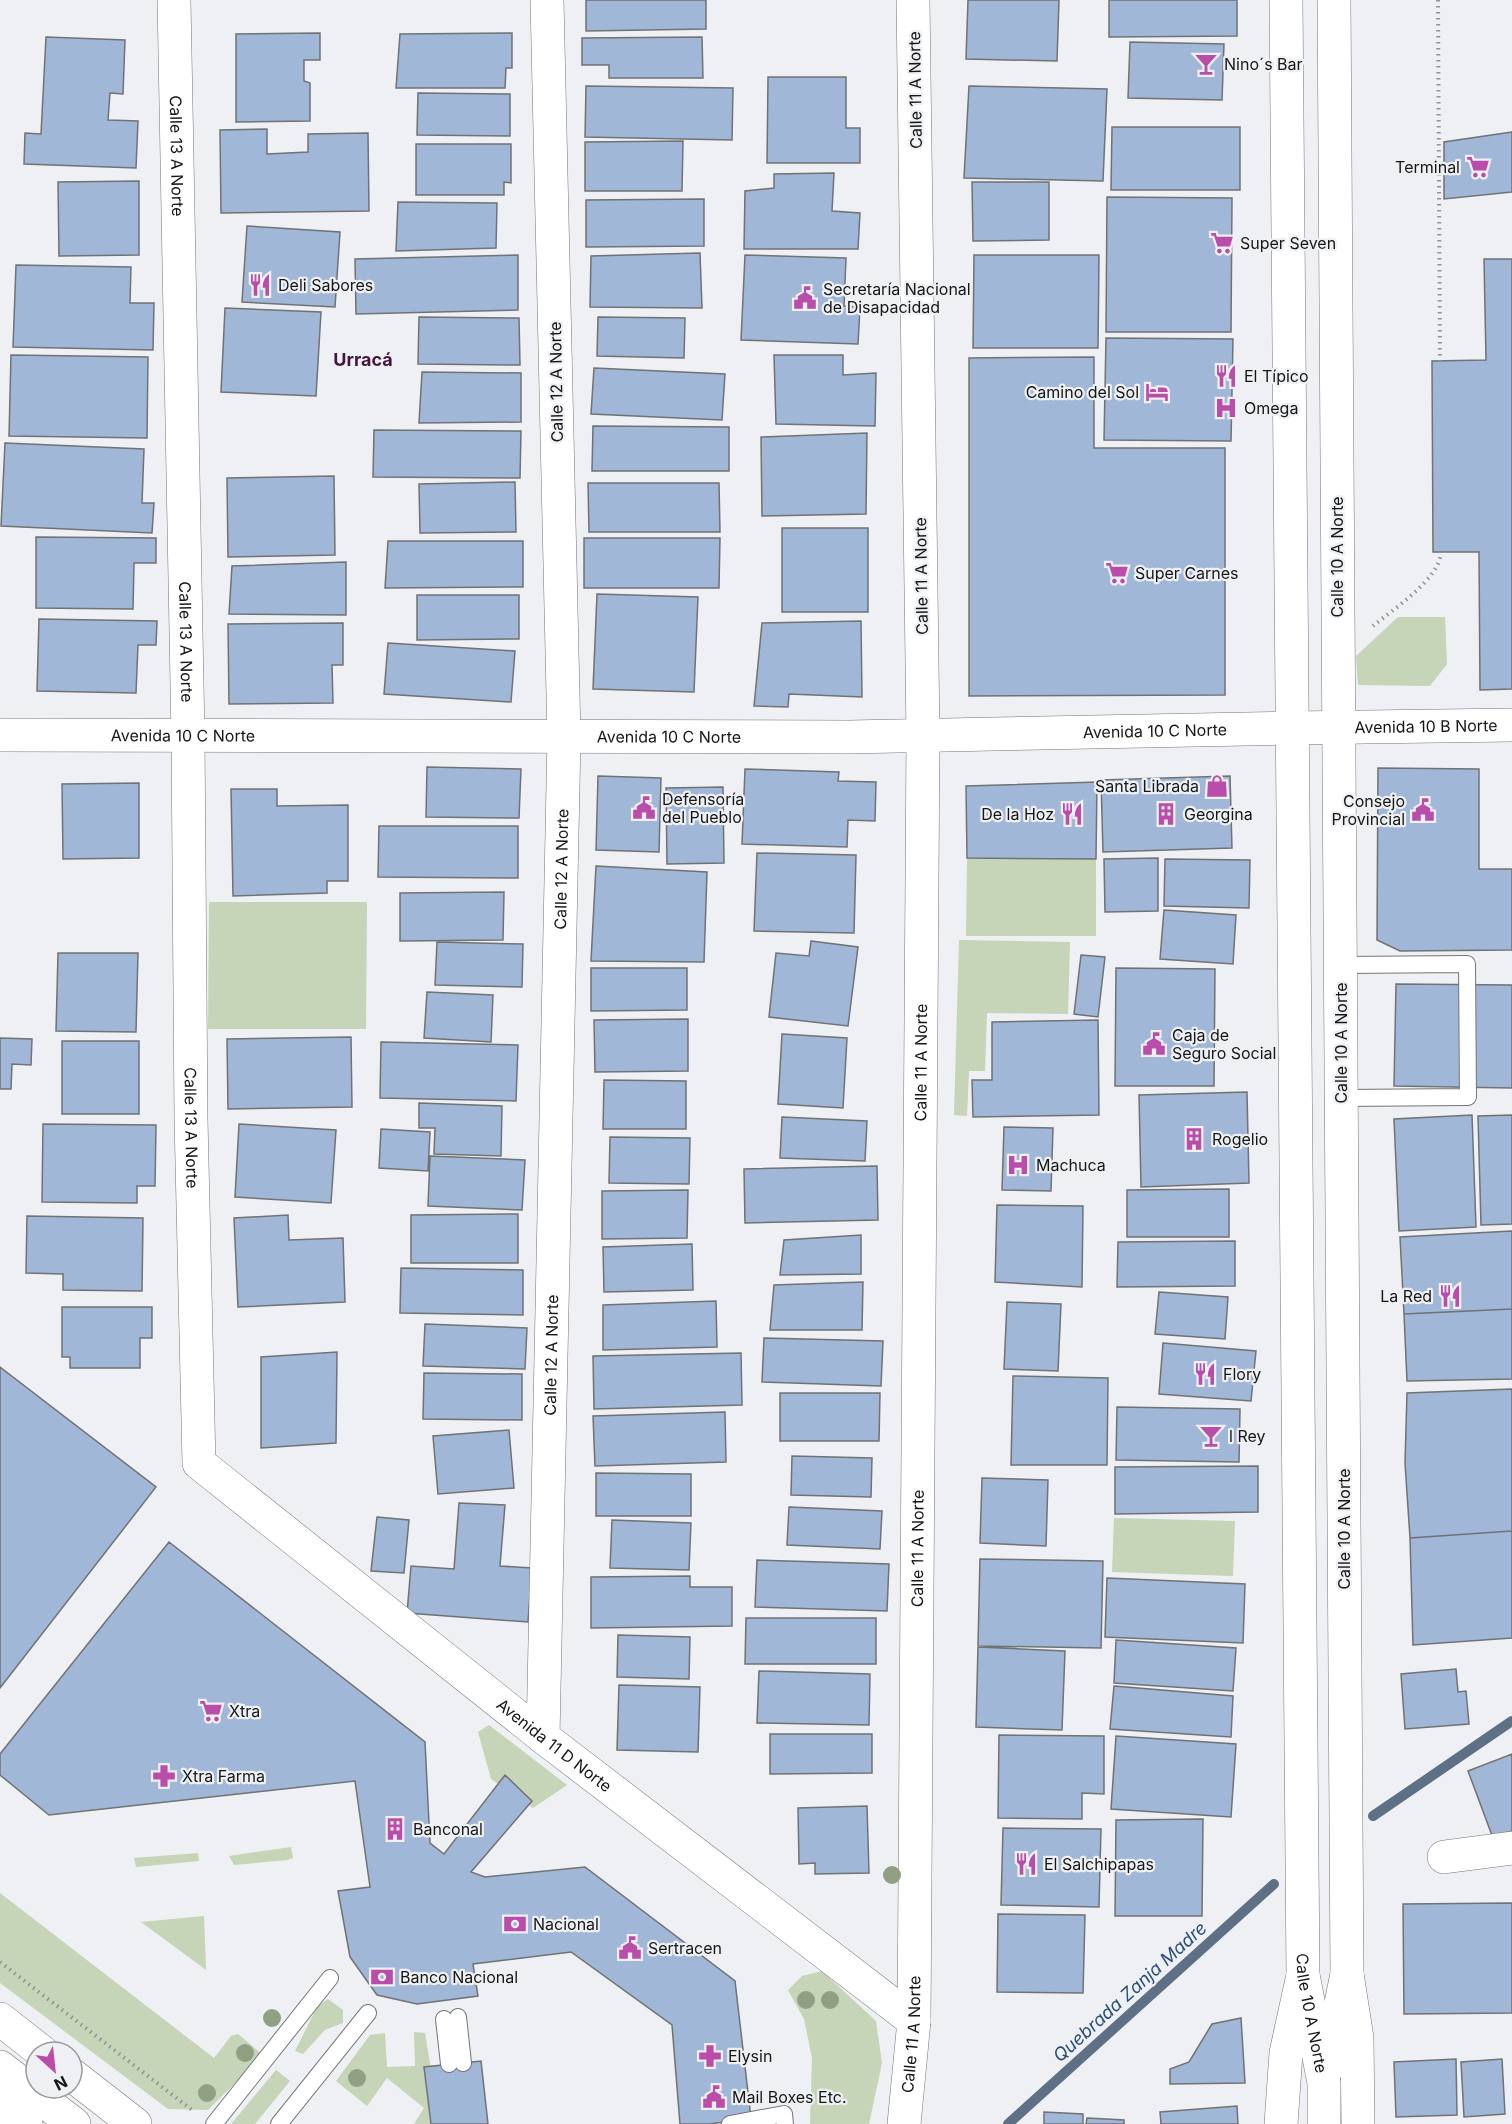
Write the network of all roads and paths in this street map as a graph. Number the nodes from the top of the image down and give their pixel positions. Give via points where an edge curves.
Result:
1 (174, 0) edge
2 (547, 0) edge
3 (913, 0) edge
4 (1286, 0) edge
5 (1334, 0) edge
6 (1438, 0) edge
7 (1440, 361) dead end
8 (1441, 552) dead end
9 (1369, 629) dead end
10 (1512, 725) edge
11 (1292, 728) junction
12 (1338, 729) junction
13 (0, 735) edge
14 (923, 736) junction
15 (188, 737) junction
16 (564, 738) junction
17 (1341, 965) junction
18 (1342, 1098) junction
19 (199, 1463) joint
20 (543, 1737) junction
21 (1512, 1848) edge
22 (1444, 1857) dead end
23 (0, 1962) edge
24 (1347, 1974) junction
25 (1303, 1975) junction
26 (330, 1978) dead end
27 (368, 2013) dead end
28 (451, 2018) dead end
29 (0, 2019) edge
30 (914, 2021) junction
31 (27, 2040) edge
32 (456, 2063) dead end
33 (0, 2067) edge
34 (84, 2084) edge
35 (0, 2104) edge
36 (1324, 2106) edge
37 (207, 2120) edge
38 (26, 2124) edge
39 (74, 2124) edge
40 (135, 2124) edge
41 (279, 2124) edge
42 (730, 2124) edge
43 (785, 2124) edge
44 (904, 2124) edge
45 (1281, 2124) edge
46 (1358, 2124) edge

1 - 15 main road, Calle 13 A Norte
2 - 16 main road, Calle 12 A Norte
3 - 14 main road, Calle 11 A Norte
4 - 11 main road, Calle 10 A Norte
5 - 12 main road, Calle 10 A Norte
6 - 7 path
8 - 9 path via 1425,582
10 - 12 main road, Avenida 10 B Norte
11 - 12 main road, Avenida 10 C Norte
11 - 14 main road, Avenida 10 C Norte
11 - 25 main road, Calle 10 A Norte
12 - 17 main road, Calle 10 A Norte
13 - 15 main road, Avenida 10 C Norte
14 - 16 main road, Avenida 10 C Norte
14 - 30 main road, Calle 11 A Norte
15 - 16 main road, Avenida 10 C Norte
15 - 19 main road, Calle 13 A Norte
16 - 20 main road, Calle 12 A Norte
17 - 18 main road, Calle 10 A Norte
17 - 18 lane via 1467,964 1468,1097
18 - 24 main road, Calle 10 A Norte
19 - 20 main road, Avenida 11 D Norte
20 - 30 main road, Avenida 11 D Norte
21 - 22 main road
23 - 37 path
24 - 36 main road, Calle 10 A Norte
24 - 46 main road via 1357,2038
25 - 36 main road, Calle 10 A Norte
25 - 45 main road via 1286,2053
26 - 37 lane
27 - 41 lane
28 - 32 lane
29 - 31 main road
30 - 44 main road, Calle 11 A Norte
33 - 39 main road
34 - 40 main road
35 - 38 main road
42 - 43 lane via 784,2114

